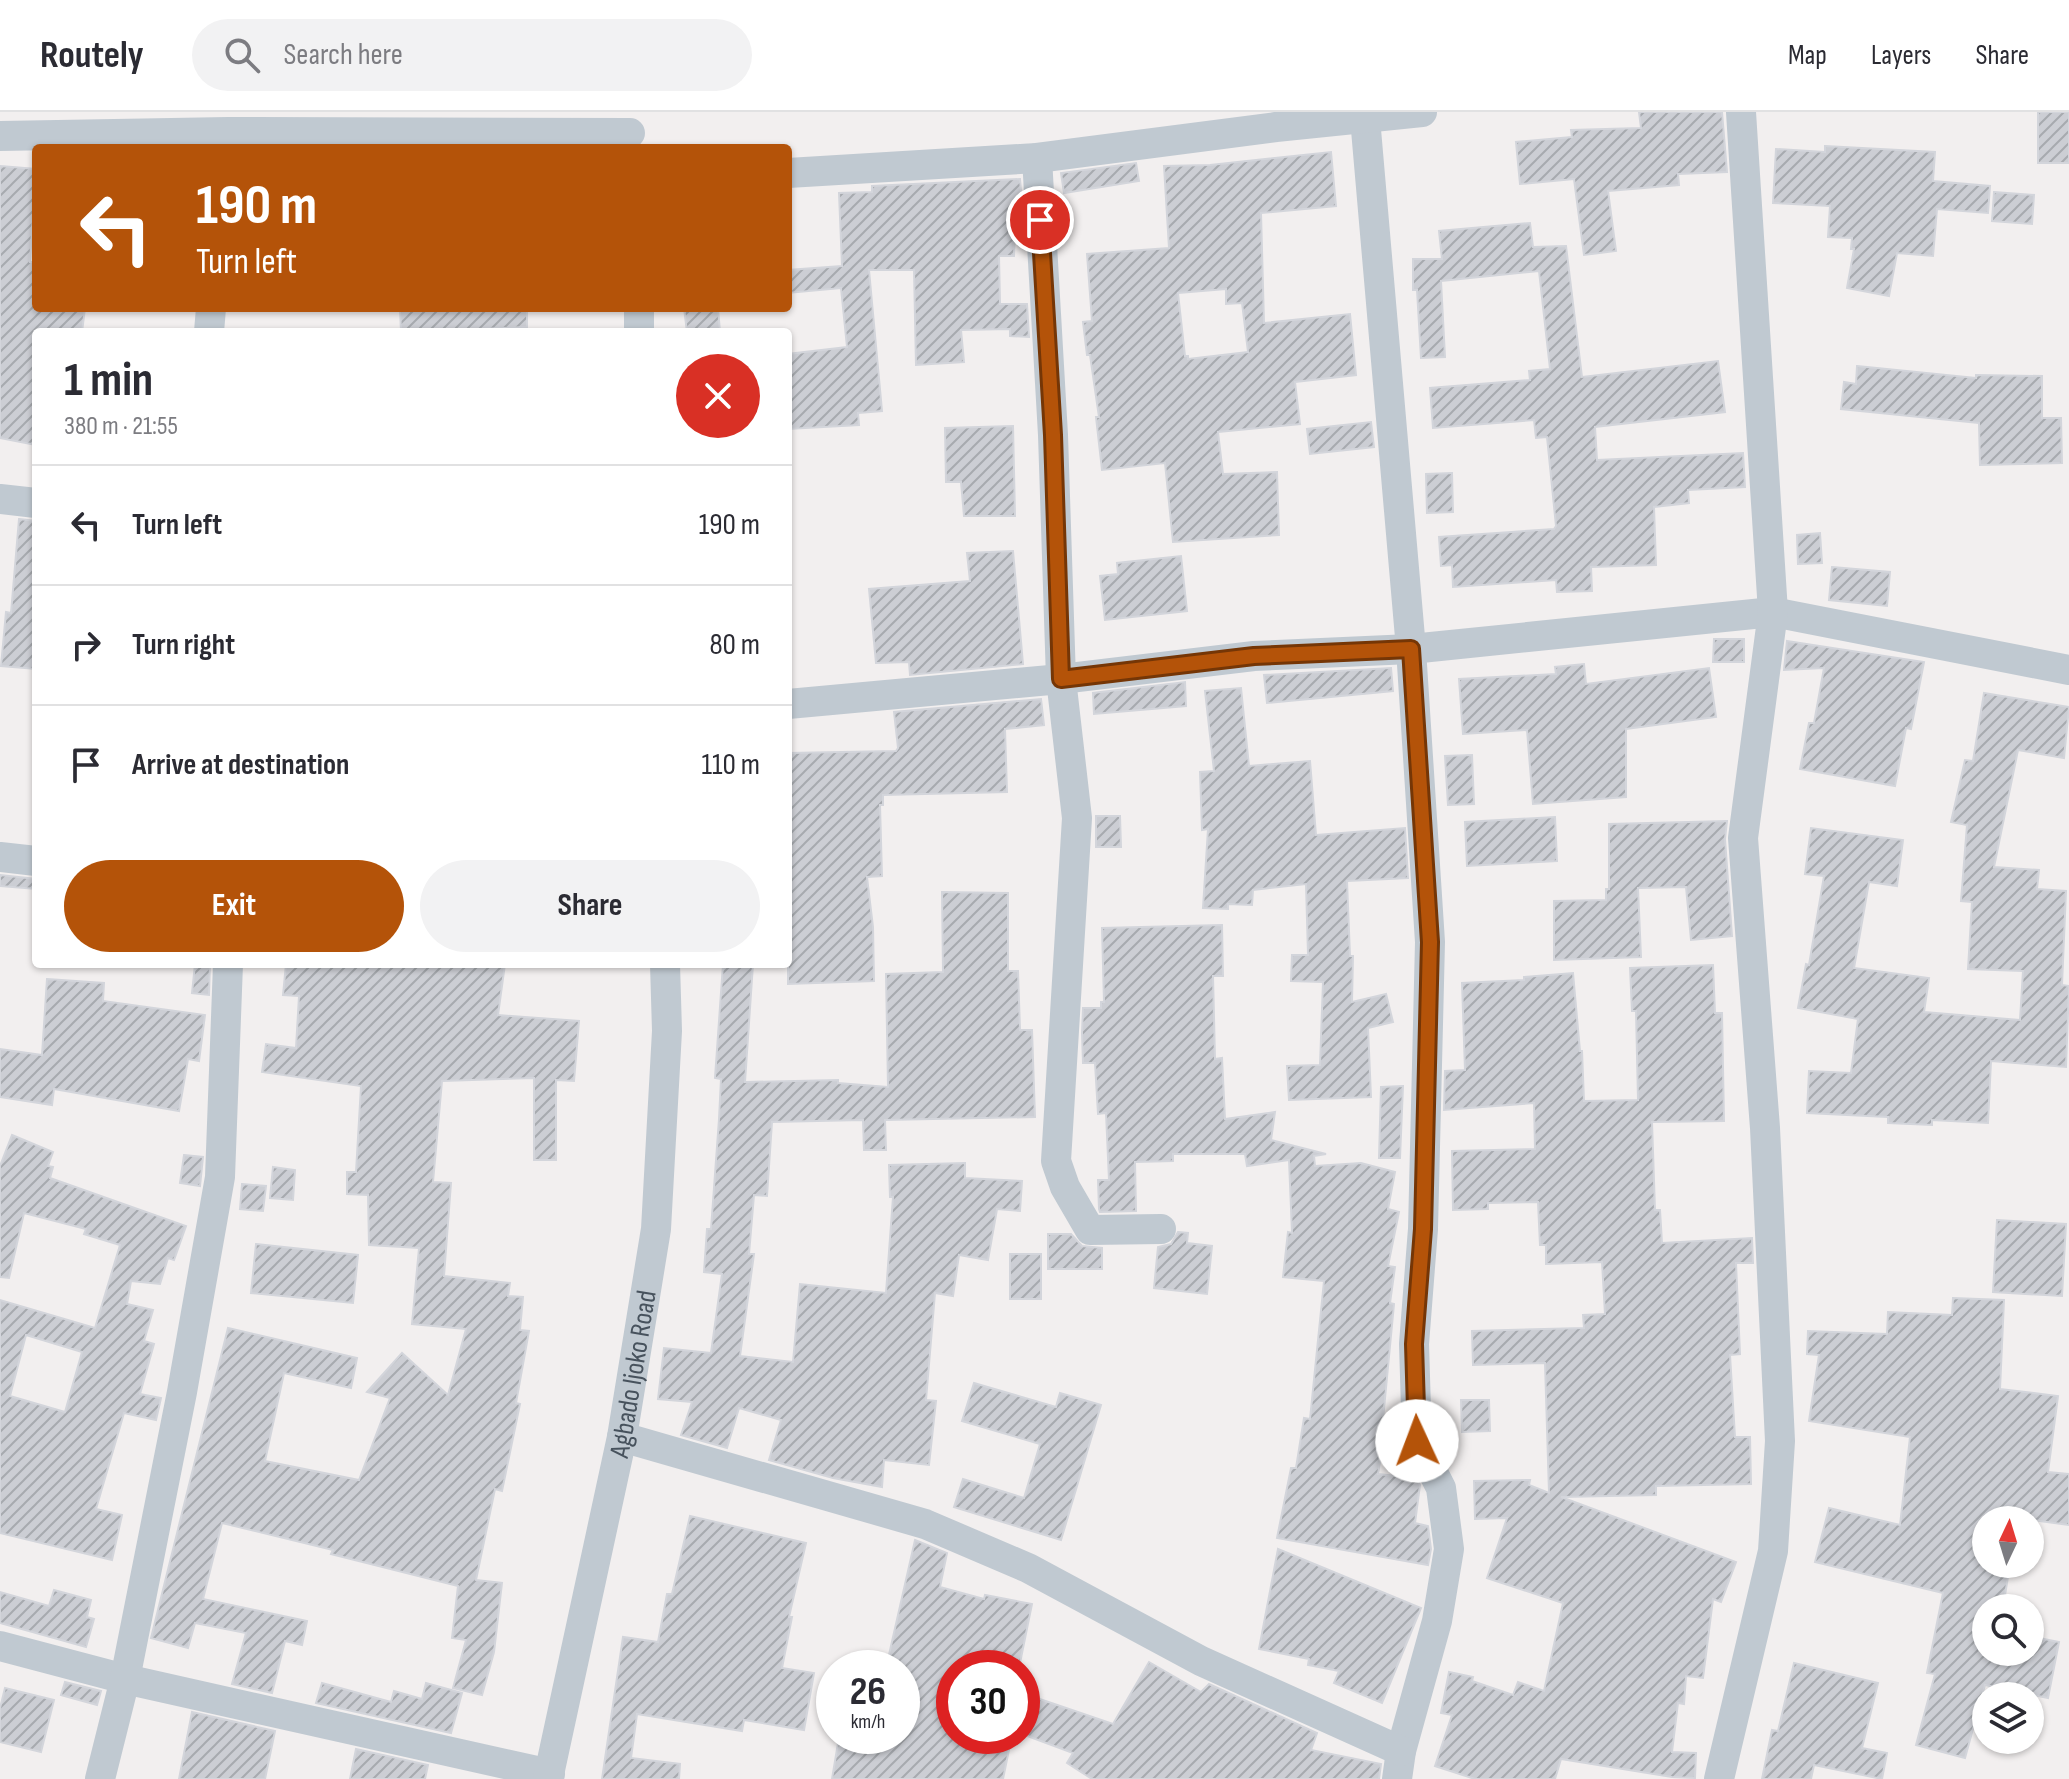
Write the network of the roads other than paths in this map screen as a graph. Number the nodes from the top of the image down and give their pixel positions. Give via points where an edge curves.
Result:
1 (1422, 112) edge
2 (1741, 112) edge
3 (1365, 118) junction
4 (162, 123) edge
5 (630, 131) edge
6 (0, 136) edge
7 (228, 140) edge
8 (1037, 158) junction
9 (792, 173) edge
10 (0, 499) edge
11 (32, 503) edge
12 (1773, 612) junction
13 (1411, 649) junction
14 (2069, 670) edge
15 (1061, 679) junction
16 (792, 704) edge
17 (0, 857) edge
18 (32, 861) edge
19 (228, 968) edge
20 (665, 968) edge
21 (1161, 1229) dead end
22 (622, 1437) junction
23 (0, 1646) edge
24 (125, 1679) junction
25 (1399, 1765) edge
26 (549, 1776) edge
27 (100, 1779) edge
28 (1719, 1779) edge

1 - 3 street
2 - 12 street
3 - 8 street
3 - 13 street
4 - 6 street
4 - 7 street
5 - 7 street
8 - 9 street
8 - 15 street
10 - 11 street
12 - 13 street
12 - 14 street
12 - 28 street via 1743,838 1765,1128 1780,1441 1773,1551
13 - 15 street via 1254,656
13 - 25 street via 1430,942 1423,1229 1414,1344 1417,1441 1441,1488 1449,1549 1437,1621
15 - 16 street
15 - 21 street via 1077,818 1056,1161 1090,1230
17 - 18 street
19 - 24 street via 220,1177
20 - 22 street, Agbado Ijoko Road via 656,1229
22 - 25 street via 925,1524 1028,1568
22 - 26 street, Agbado Ijoko Road
23 - 24 street
24 - 26 street
24 - 27 street

